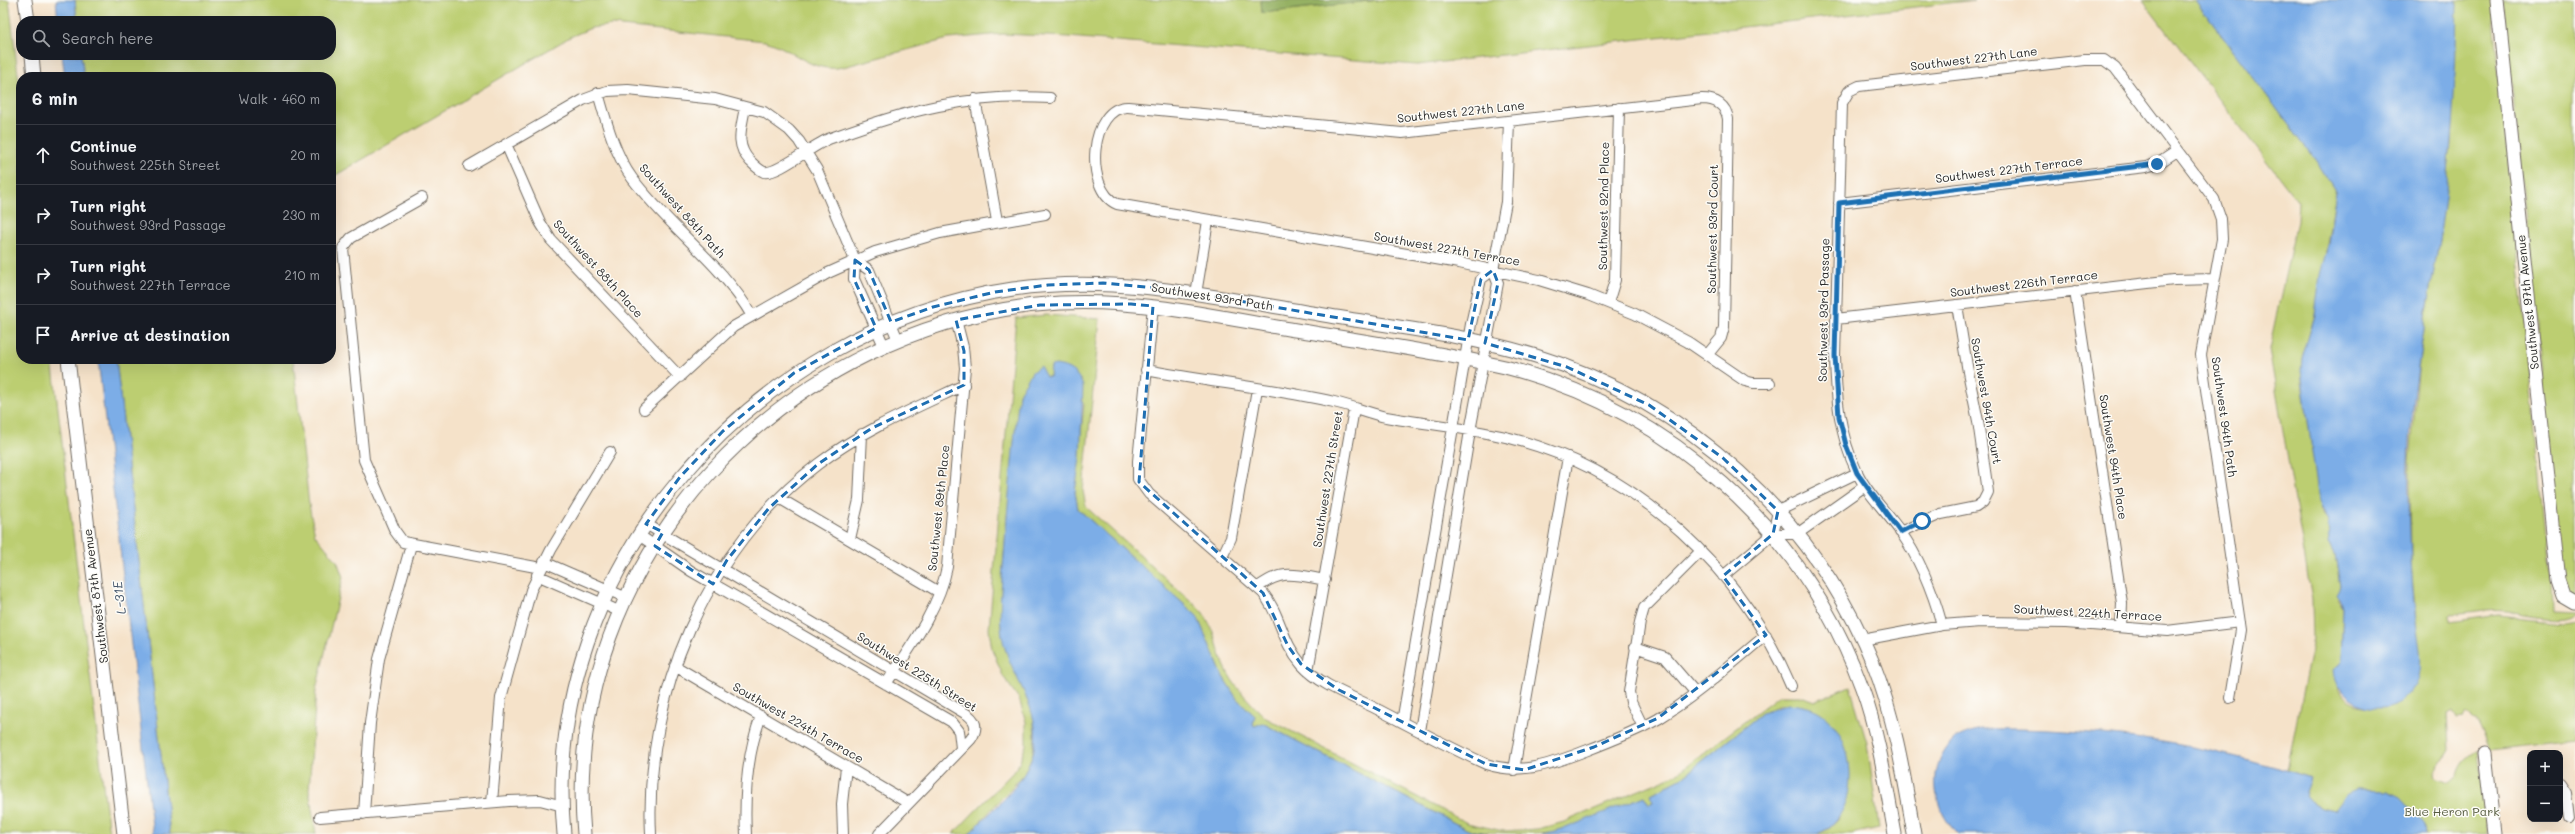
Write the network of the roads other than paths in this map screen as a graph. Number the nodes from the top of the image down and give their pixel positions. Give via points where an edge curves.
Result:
1 (25, 0) edge
2 (2496, 0) edge
3 (27, 16) edge
4 (32, 60) edge
5 (2104, 60) joint
6 (34, 72) edge
7 (1849, 91) joint
8 (598, 93) junction
9 (1050, 98) dead end
10 (976, 99) junction
11 (1719, 103) joint
12 (745, 107) junction
13 (1619, 108) junction
14 (1509, 120) junction
15 (506, 144) junction
16 (806, 150) junction
17 (2177, 151) junction
18 (469, 166) dead end
19 (1102, 192) joint
20 (422, 198) dead end
21 (1839, 203) junction
22 (1044, 214) dead end
23 (997, 221) junction
24 (1208, 221) junction
25 (855, 260) junction
26 (1493, 270) junction
27 (2214, 279) junction
28 (2075, 291) junction
29 (1196, 294) junction
30 (1608, 303) junction
31 (1957, 304) junction
32 (1153, 306) junction
33 (752, 316) junction
34 (1836, 318) junction
35 (956, 320) junction
36 (891, 322) junction
37 (876, 328) junction
38 (898, 340) junction
39 (1468, 340) junction
40 (1485, 343) junction
41 (884, 346) junction
42 (1708, 354) junction
43 (1465, 359) junction
44 (1483, 362) junction
45 (69, 364) edge
46 (1146, 370) junction
47 (680, 377) junction
48 (1770, 383) dead end
49 (964, 385) junction
50 (1256, 389) junction
51 (1354, 409) junction
52 (644, 410) dead end
53 (1453, 428) junction
54 (1470, 431) junction
55 (862, 434) junction
56 (610, 452) dead end
57 (1568, 457) junction
58 (1857, 473) junction
59 (1865, 486) junction
60 (779, 498) junction
61 (1778, 511) junction
62 (643, 529) junction
63 (663, 532) junction
64 (1900, 532) junction
65 (1773, 534) junction
66 (1797, 534) junction
67 (850, 539) junction
68 (411, 545) junction
69 (655, 546) junction
70 (1701, 551) junction
71 (1222, 557) junction
72 (540, 568) junction
73 (722, 569) junction
74 (1723, 576) junction
75 (1325, 580) junction
76 (713, 584) junction
77 (1257, 588) junction
78 (609, 591) junction
79 (939, 592) junction
80 (626, 598) junction
81 (2572, 602) edge
82 (603, 604) junction
83 (621, 612) junction
84 (2240, 622) junction
85 (1942, 625) junction
86 (2121, 627) junction
87 (1766, 635) junction
88 (1862, 640) junction
89 (1635, 647) junction
90 (675, 666) junction
91 (1308, 671) junction
92 (894, 672) junction
93 (886, 684) junction
94 (1792, 686) dead end
95 (1695, 692) junction
96 (2230, 698) dead end
97 (760, 716) junction
98 (1402, 722) junction
99 (1642, 727) junction
100 (1420, 731) junction
101 (961, 748) junction
102 (2485, 753) dead end
103 (846, 767) junction
104 (1514, 770) junction
105 (2562, 786) edge
106 (492, 802) junction
107 (908, 803) junction
108 (563, 806) junction
109 (364, 814) junction
110 (320, 817) dead end
111 (2568, 817) edge
112 (124, 834) edge
113 (564, 834) edge
114 (584, 834) edge
115 (651, 834) edge
116 (746, 834) edge
117 (843, 834) edge
118 (879, 834) edge
119 (1895, 834) edge
120 (1914, 834) edge
121 (2494, 834) edge

1 - 3 street
2 - 81 street, Southwest 97th Avenue via 2557,574 2561,592
4 - 6 street
5 - 7 street, Southwest 227th Lane via 1862,85
5 - 17 street, Southwest 94th Path via 2115,68
7 - 21 street, Southwest 93rd Passage via 1842,106
8 - 12 street via 621,89 636,90 715,99
8 - 15 street
8 - 33 street, Southwest 88th Path via 615,142 632,178 736,291
9 - 10 street
10 - 16 street via 897,115 830,138
10 - 23 street
11 - 13 street, Southwest 227th Lane via 1702,99
11 - 42 street, Southwest 93rd Court via 1725,109 1728,119 1724,327 1721,338
12 - 16 street via 764,112 790,130
12 - 16 street via 740,145 756,167 764,171 776,171
13 - 14 street, Southwest 227th Lane
13 - 30 street, Southwest 92nd Place via 1615,280
14 - 19 street, Southwest 227th Lane via 1395,133 1122,106 1111,111 1103,123 1096,151 1096,178
14 - 26 street via 1506,202
15 - 18 street
15 - 47 street, Southwest 88th Place via 540,222 551,240
16 - 25 street
17 - 21 street, Southwest 227th Terrace via 2161,162 2146,167
17 - 27 street, Southwest 94th Path via 2214,200 2220,213 2222,235
19 - 24 street, Southwest 227th Terrace via 1110,201 1120,205
20 - 68 street via 351,238 342,250 364,460 399,538
21 - 34 street, Southwest 93rd Passage
22 - 23 street
23 - 25 street via 940,232
24 - 26 street, Southwest 227th Terrace
24 - 29 street
25 - 33 street
25 - 36 street via 869,270
25 - 37 street via 854,279
26 - 30 street, Southwest 227th Terrace via 1539,280
26 - 39 street via 1481,279
26 - 40 street via 1498,283
27 - 28 street, Southwest 226th Terrace via 2185,278
27 - 84 street, Southwest 94th Path via 2201,355
28 - 31 street, Southwest 226th Terrace
28 - 86 street, Southwest 94th Place via 2122,603
29 - 36 street, Southwest 93rd Path via 1121,284 1048,285 973,296
29 - 39 street, Southwest 93rd Path
30 - 42 street, Southwest 227th Terrace
31 - 34 street, Southwest 226th Terrace
31 - 64 street, Southwest 94th Court via 1988,489 1983,502 1972,509 1935,516
32 - 35 street, Southwest 93rd Path via 1103,302 1059,303
32 - 43 street, Southwest 93rd Path
32 - 46 street
33 - 47 street via 728,332
34 - 58 street, Southwest 93rd Passage via 1838,406 1844,438
35 - 38 street, Southwest 93rd Path
35 - 49 street, Southwest 89th Place via 964,351
36 - 37 street, Southwest 93rd Path
36 - 38 street
37 - 41 street
37 - 62 street, Southwest 93rd Path via 802,368 750,406 695,460
38 - 41 street, Southwest 93rd Path
39 - 40 street, Southwest 93rd Path
39 - 43 street
40 - 44 street
40 - 61 street, Southwest 93rd Path via 1573,369 1649,406 1695,435
41 - 63 street, Southwest 93rd Path via 820,380 760,423 709,473
42 - 48 street, Southwest 227th Terrace via 1745,381
43 - 44 street, Southwest 93rd Path
43 - 53 street
44 - 54 street
44 - 65 street, Southwest 93rd Path via 1557,383 1607,404 1639,422 1713,474
45 - 112 street, Southwest 87th Avenue
46 - 50 street, Southwest 227th Street
46 - 71 street via 1138,461 1139,482 1149,494
47 - 52 street
49 - 55 street
49 - 79 street, Southwest 89th Place via 948,560
50 - 51 street, Southwest 227th Street via 1334,402
50 - 71 street via 1231,538
51 - 53 street
51 - 75 street, Southwest 227th Street
53 - 54 street
53 - 98 street
54 - 57 street via 1516,439
54 - 100 street
55 - 60 street via 818,464
55 - 67 street via 859,500
56 - 72 street
57 - 70 street via 1606,476 1646,503
57 - 104 street
58 - 59 street, Southwest 93rd Passage
58 - 61 street
59 - 64 street, Southwest 93rd Passage
59 - 66 street
60 - 67 street
60 - 73 street
61 - 65 street
61 - 66 street, Southwest 93rd Path
62 - 63 street, Southwest 225th Street
62 - 69 street, Southwest 225th Street
62 - 78 street, Southwest 93rd Path
63 - 69 street, Southwest 93rd Path
63 - 73 street, Southwest 225th Street
64 - 85 street, Southwest 93rd Passage via 1926,578
65 - 66 street
65 - 74 street
65 - 119 street, Southwest 93rd Path via 1818,598 1854,668 1875,730
66 - 88 street, Southwest 93rd Path via 1835,588
67 - 79 street
68 - 72 street
68 - 109 street via 380,659 370,723
69 - 76 street, Southwest 225th Street
69 - 80 street, Southwest 93rd Path
70 - 74 street
70 - 89 street via 1644,608
71 - 77 street
72 - 78 street
72 - 82 street
72 - 106 street via 501,698
73 - 76 street
73 - 92 street, Southwest 225th Street
74 - 87 street
75 - 77 street via 1283,574 1272,577
75 - 91 street, Southwest 227th Street
76 - 90 street
76 - 93 street, Southwest 225th Street
77 - 91 street via 1270,602 1288,646
78 - 80 street
78 - 82 street, Southwest 93rd Path
79 - 92 street, Southwest 89th Place
80 - 83 street, Southwest 93rd Path
82 - 83 street
82 - 108 street, Southwest 93rd Path via 582,660 574,695 565,749
83 - 114 street, Southwest 93rd Path via 602,661 587,731 582,785
84 - 86 street, Southwest 224th Terrace via 2174,631
84 - 96 street, Southwest 94th Path via 2240,650
85 - 86 street, Southwest 224th Terrace via 2044,622
85 - 88 street, Southwest 224th Terrace
87 - 94 street
87 - 95 street
88 - 120 street, Southwest 93rd Path via 1877,674 1895,730
89 - 95 street via 1665,657
89 - 99 street via 1629,695
90 - 97 street, Southwest 224th Terrace
90 - 115 street via 654,756
91 - 98 street
92 - 93 street, Southwest 89th Place
92 - 101 street, Southwest 225th Street via 972,718 975,724 974,735
93 - 101 street, Southwest 225th Street via 955,725 961,734
95 - 99 street via 1676,707
97 - 103 street, Southwest 224th Terrace
97 - 116 street via 746,780
98 - 100 street
99 - 104 street via 1548,764
100 - 104 street via 1486,764
101 - 107 street
102 - 121 street
103 - 107 street, Southwest 224th Terrace
103 - 117 street via 842,804
105 - 111 street via 2566,792
106 - 108 street via 540,800
106 - 109 street
107 - 118 street
108 - 113 street, Southwest 93rd Path
109 - 110 street

